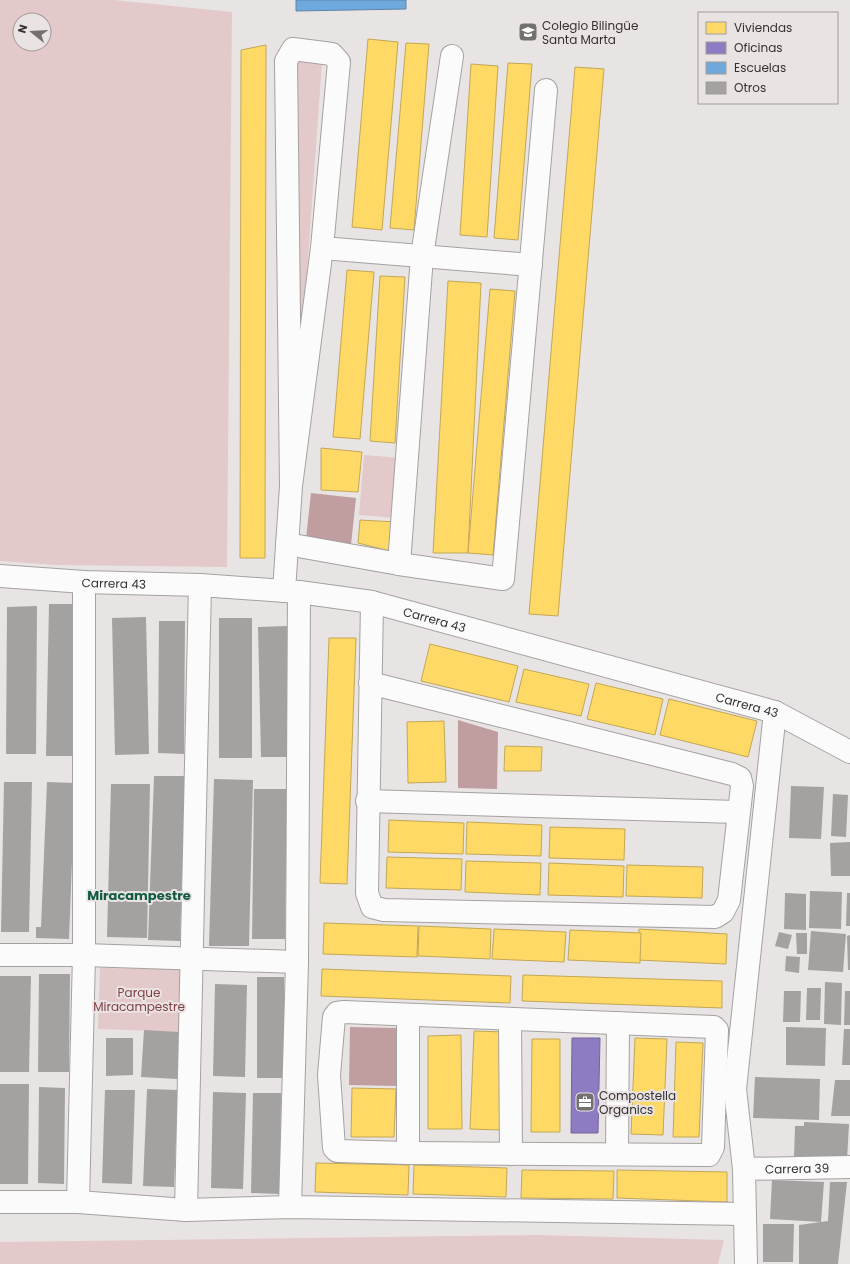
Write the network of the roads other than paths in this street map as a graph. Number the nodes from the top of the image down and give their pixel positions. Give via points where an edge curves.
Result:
1 (452, 56) dead end
2 (546, 90) dead end
3 (322, 248) junction
4 (422, 256) junction
5 (531, 265) junction
6 (291, 486) junction
7 (287, 544) junction
8 (399, 564) junction
9 (0, 576) edge
10 (84, 582) junction
11 (200, 585) junction
12 (291, 592) junction
13 (372, 602) junction
14 (370, 683) junction
15 (775, 712) junction
16 (850, 752) edge
17 (368, 801) junction
18 (738, 812) junction
19 (0, 955) edge
20 (84, 955) junction
21 (192, 958) junction
22 (297, 962) junction
23 (408, 1016) junction
24 (510, 1019) junction
25 (618, 1022) junction
26 (294, 1075) junction
27 (329, 1075) junction
28 (408, 1153) junction
29 (511, 1154) junction
30 (617, 1154) junction
31 (850, 1167) edge
32 (744, 1169) junction
33 (0, 1202) edge
34 (78, 1202) junction
35 (290, 1207) junction
36 (186, 1210) junction
37 (745, 1214) junction
38 (746, 1264) edge

1 - 4 street
2 - 5 street
3 - 4 street
3 - 6 street
3 - 6 street via 339,62 332,54 293,49 286,61
4 - 5 street
4 - 8 street
5 - 8 street via 503,579
6 - 7 street
7 - 8 street
7 - 12 street
9 - 10 street, Carrera 43
10 - 11 street, Carrera 43
10 - 20 street
11 - 12 street, Carrera 43
11 - 21 street
12 - 13 street, Carrera 43
12 - 22 street
13 - 14 street
13 - 15 street, Carrera 43
14 - 17 street
14 - 18 street via 732,774 740,778 742,786
15 - 16 street, Carrera 43
15 - 32 street via 735,1089
17 - 18 street
17 - 18 street via 367,893 372,907 384,910 715,917 723,912 729,900
19 - 20 street
20 - 21 street
20 - 34 street
21 - 22 street
21 - 36 street
22 - 26 street
23 - 24 street
23 - 27 street via 337,1013 334,1017
23 - 28 street
24 - 25 street
24 - 29 street
25 - 30 street
25 - 30 street via 714,1027 717,1030 713,1147 708,1155
26 - 27 street
26 - 35 street
27 - 28 street via 334,1148 340,1152
28 - 29 street
29 - 30 street
31 - 32 street, Carrera 39
32 - 37 street
33 - 34 street
34 - 36 street
35 - 36 street
35 - 37 street
37 - 38 street

